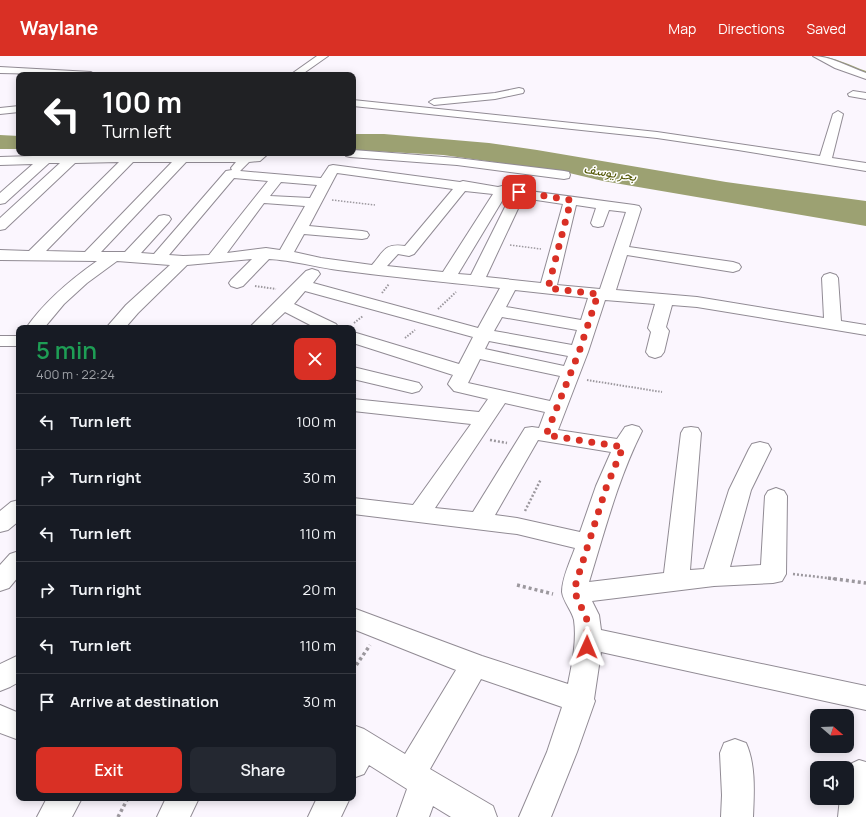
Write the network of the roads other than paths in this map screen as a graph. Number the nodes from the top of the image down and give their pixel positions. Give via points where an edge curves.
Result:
1 (324, 56) edge
2 (818, 56) edge
3 (0, 70) edge
4 (52, 72) edge
5 (300, 72) edge
6 (866, 76) edge
7 (519, 91) dead end
8 (853, 94) dead end
9 (866, 96) edge
10 (356, 103) edge
11 (380, 106) junction
12 (838, 114) dead end
13 (356, 153) edge
14 (259, 156) edge
15 (342, 156) edge
16 (112, 158) junction
17 (131, 158) junction
18 (246, 158) junction
19 (72, 159) junction
20 (182, 159) junction
21 (45, 160) junction
22 (825, 160) junction
23 (0, 161) edge
24 (866, 165) edge
25 (333, 169) junction
26 (231, 174) junction
27 (564, 175) dead end
28 (277, 178) junction
29 (326, 182) junction
30 (463, 185) junction
31 (502, 190) junction
32 (519, 192) junction
33 (261, 199) junction
34 (0, 200) edge
35 (571, 200) junction
36 (316, 201) junction
37 (604, 205) junction
38 (164, 219) dead end
39 (598, 222) dead end
40 (0, 226) edge
41 (299, 229) junction
42 (362, 235) dead end
43 (621, 250) junction
44 (266, 253) junction
45 (0, 255) edge
46 (17, 255) junction
47 (34, 255) junction
48 (284, 255) junction
49 (89, 256) junction
50 (121, 257) junction
51 (158, 259) junction
52 (214, 259) junction
53 (183, 261) junction
54 (321, 263) junction
55 (733, 266) dead end
56 (376, 270) junction
57 (448, 278) junction
58 (830, 278) dead end
59 (476, 281) junction
60 (237, 283) road end
61 (510, 284) junction
62 (548, 288) junction
63 (294, 294) junction
64 (602, 294) junction
65 (665, 299) junction
66 (498, 311) junction
67 (37, 325) edge
68 (118, 325) edge
69 (261, 325) edge
70 (327, 325) edge
71 (833, 325) junction
72 (588, 327) junction
73 (866, 330) edge
74 (485, 335) junction
75 (356, 338) edge
76 (0, 341) edge
77 (16, 341) edge
78 (475, 352) junction
79 (579, 352) junction
80 (655, 352) dead end
81 (464, 372) junction
82 (356, 373) edge
83 (570, 375) junction
84 (412, 387) dead end
85 (500, 396) junction
86 (356, 406) edge
87 (556, 408) junction
88 (479, 428) junction
89 (691, 433) dead end
90 (546, 435) junction
91 (760, 449) dead end
92 (776, 496) dead end
93 (356, 506) edge
94 (16, 511) edge
95 (420, 514) junction
96 (480, 522) junction
97 (0, 524) edge
98 (589, 543) junction
99 (16, 563) edge
100 (714, 577) junction
101 (0, 581) edge
102 (676, 581) junction
103 (577, 596) junction
104 (356, 619) edge
105 (588, 638) junction
106 (474, 665) junction
107 (16, 669) edge
108 (0, 679) edge
109 (866, 698) edge
110 (580, 701) junction
111 (0, 718) edge
112 (16, 726) edge
113 (356, 750) edge
114 (735, 753) dead end
115 (866, 778) edge
116 (418, 779) junction
117 (64, 801) edge
118 (181, 801) edge
119 (332, 801) edge
120 (53, 817) edge
121 (173, 817) edge
122 (324, 817) edge
123 (413, 817) edge
124 (481, 817) edge
125 (534, 817) edge
126 (737, 817) edge
127 (854, 817) edge

1 - 5 street
2 - 6 street
3 - 4 street
7 - 11 street via 440,102 402,100
8 - 9 street
10 - 11 street
11 - 22 street via 657,136
12 - 22 street
13 - 27 street via 429,158
14 - 18 street
15 - 25 street
16 - 17 street
16 - 19 street
16 - 46 street
17 - 20 street
17 - 47 street
18 - 20 street
18 - 26 street
19 - 21 street
19 - 40 street
20 - 49 street
21 - 23 street
21 - 34 street
22 - 24 street
25 - 29 street
25 - 30 street
26 - 28 street
26 - 51 street
28 - 29 street
28 - 33 street
29 - 36 street
30 - 31 street
30 - 56 street via 409,251 394,249
31 - 32 street
31 - 57 street
32 - 35 street
32 - 59 street
33 - 36 street
33 - 52 street
35 - 37 street
35 - 62 street
36 - 41 street
37 - 39 street
37 - 43 street via 634,209
38 - 50 street
41 - 42 street
41 - 48 street
43 - 55 street
43 - 64 street
44 - 48 street
44 - 52 street
44 - 60 street
45 - 46 street
46 - 47 street
47 - 49 street
48 - 54 street
49 - 50 street
50 - 51 street
50 - 67 street via 81,280 58,300
51 - 53 street
52 - 53 street
53 - 68 street via 132,308
54 - 56 street
54 - 63 street
56 - 57 street
57 - 59 street
58 - 71 street
59 - 61 street
61 - 62 street
61 - 66 street
62 - 64 street
63 - 69 street
63 - 70 street
63 - 74 street via 427,319
64 - 65 street
64 - 72 street
65 - 71 street
65 - 80 street via 657,328 660,331
66 - 72 street
66 - 74 street
71 - 73 street
72 - 79 street
74 - 78 street
74 - 79 street
75 - 81 street
76 - 77 street
78 - 81 street
78 - 83 street
79 - 83 street
81 - 85 street via 459,386
82 - 84 street
83 - 87 street
85 - 87 street
85 - 88 street
86 - 88 street
87 - 90 street
88 - 95 street
89 - 102 street
90 - 96 street via 532,433
90 - 98 street via 627,439 606,488
91 - 100 street via 740,490
92 - 100 street via 773,574
93 - 95 street
94 - 97 street
95 - 96 street
96 - 98 street via 517,526
98 - 103 street via 576,583
99 - 101 street
100 - 102 street
102 - 103 street
103 - 105 street via 587,620
104 - 106 street
105 - 109 street
105 - 110 street
106 - 110 street
106 - 116 street
107 - 108 street
110 - 125 street via 570,732
111 - 112 street
113 - 116 street
114 - 126 street
115 - 127 street via 859,775
116 - 123 street
116 - 124 street
117 - 120 street
118 - 121 street
119 - 122 street

